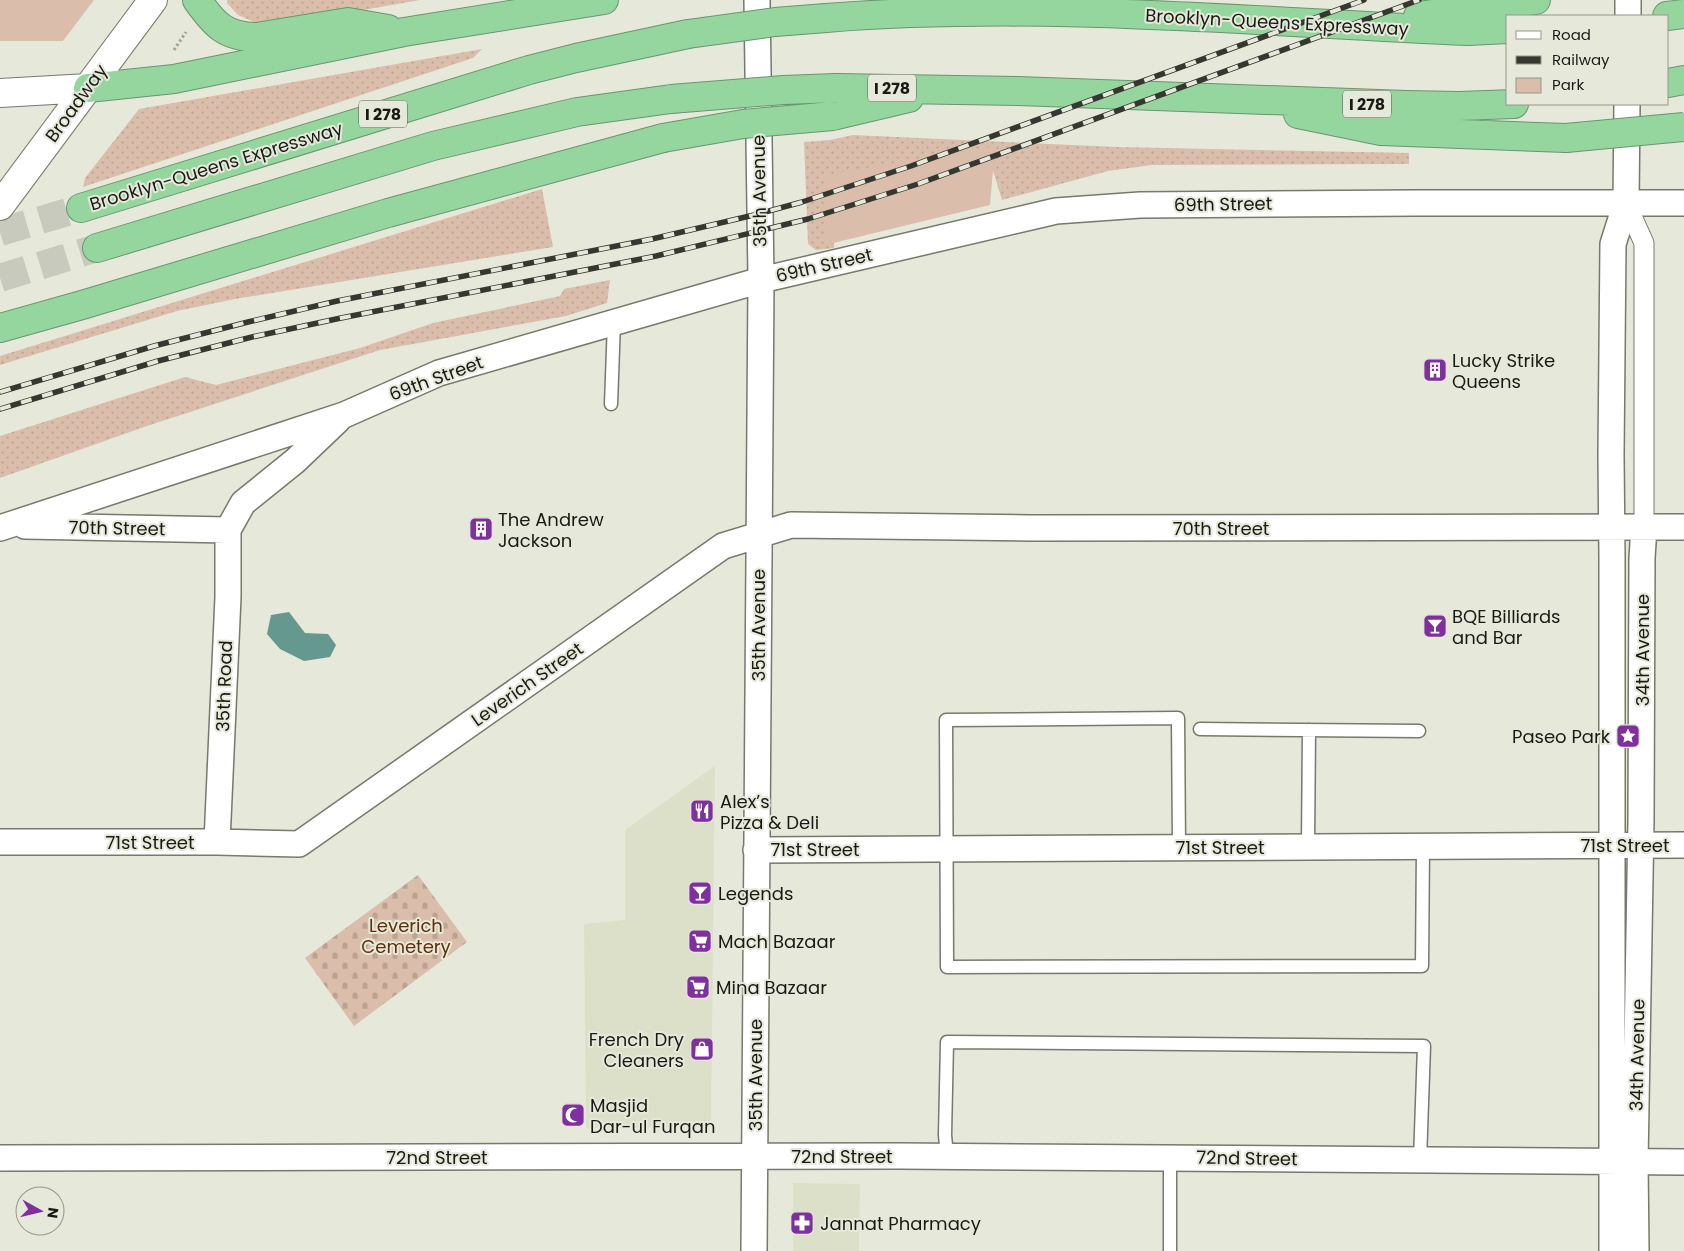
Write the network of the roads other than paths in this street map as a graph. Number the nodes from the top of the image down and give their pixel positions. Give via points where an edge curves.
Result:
1 (153, 0) edge
2 (604, 0) edge
3 (757, 0) edge
4 (1070, 0) edge
5 (1536, 0) edge
6 (1628, 0) edge
7 (194, 13) edge
8 (1684, 14) edge
9 (1628, 15) edge
10 (1155, 16) junction
11 (1669, 16) edge
12 (1345, 26) junction
13 (1506, 29) edge
14 (404, 32) junction
15 (1684, 80) edge
16 (1669, 83) edge
17 (88, 88) junction
18 (949, 89) junction
19 (0, 93) edge
20 (1221, 99) junction
21 (1506, 104) edge
22 (1627, 105) edge
23 (1684, 127) edge
24 (1626, 203) junction
25 (1684, 203) edge
26 (0, 206) edge
27 (81, 208) tunnel mouth
28 (97, 248) tunnel mouth
29 (761, 280) junction
30 (614, 322) junction
31 (0, 328) edge
32 (611, 404) dead end
33 (344, 414) junction
34 (1612, 526) junction
35 (3, 527) edge
36 (1644, 527) junction
37 (1684, 527) edge
38 (228, 530) junction
39 (759, 535) junction
40 (1200, 729) dead end
41 (1309, 730) junction
42 (1419, 730) dead end
43 (0, 842) edge
44 (218, 842) junction
45 (299, 844) joint
46 (1423, 845) junction
47 (1612, 845) junction
48 (1640, 845) junction
49 (1684, 845) edge
50 (1308, 846) junction
51 (1179, 847) junction
52 (946, 848) junction
53 (756, 850) junction
54 (754, 1156) junction
55 (947, 1156) junction
56 (0, 1158) edge
57 (1170, 1158) junction
58 (1420, 1160) junction
59 (1624, 1162) junction
60 (1684, 1162) edge
61 (754, 1251) edge
62 (1170, 1251) edge
63 (1612, 1251) edge
64 (1636, 1251) edge

1 - 17 main road, Broadway
2 - 14 highway
3 - 29 street, 35th Avenue
4 - 10 highway
5 - 12 highway
6 - 9 street
7 - 14 highway via 241,37 348,22
8 - 11 highway
10 - 12 highway, Brooklyn-Queens Expressway / I 278
10 - 27 highway, Brooklyn-Queens Expressway / I 278, bridge via 916,12 775,22 688,34 521,72
12 - 13 highway, Brooklyn-Queens Expressway / I 278 via 1468,31
14 - 17 highway via 174,79
15 - 16 highway
17 - 19 main road
17 - 26 main road, Broadway
18 - 20 highway, I 278
18 - 28 highway, I 278, bridge via 783,90 671,99 577,112 433,146
18 - 31 highway, bridge via 833,116 743,124 663,138 388,213
20 - 21 highway, I 278 via 1450,106
20 - 23 highway, bridge via 1381,131 1566,138
22 - 24 street, 34th Avenue
24 - 25 street, 69th Street
24 - 29 street, 69th Street via 1414,202 1076,208 1036,214
24 - 34 street, 34th Avenue via 1613,244
24 - 36 street, 34th Avenue via 1644,243
29 - 30 street, 69th Street
29 - 39 street, 35th Avenue
30 - 32 lane
30 - 33 street, 69th Street via 438,373
33 - 35 street, 69th Street
33 - 38 street via 295,461 243,503
34 - 36 street, 70th Street
34 - 39 street, 70th Street via 1030,528 791,525
34 - 47 street, 34th Avenue
35 - 38 street, 70th Street
36 - 37 street, 70th Street
36 - 48 street, 34th Avenue
38 - 44 street, 35th Road
39 - 45 street, Leverich Street via 723,546
39 - 53 street, 35th Avenue
40 - 41 lane
41 - 42 lane
41 - 50 lane
43 - 44 street, 71st Street
44 - 45 street, 71st Street
46 - 47 street, 71st Street
46 - 50 street, 71st Street
46 - 52 lane via 1422,966 947,967
47 - 48 street, 71st Street
47 - 59 street, 34th Avenue
48 - 49 street, 71st Street
48 - 59 street, 34th Avenue
50 - 51 street, 71st Street
51 - 52 street, 71st Street
51 - 52 lane via 1178,718 946,720
52 - 53 street, 71st Street
53 - 54 street, 35th Avenue
54 - 55 street, 72nd Street
54 - 56 street, 72nd Street
54 - 61 street, 35th Avenue
55 - 57 street, 72nd Street
55 - 58 lane via 947,1042 957,1042 1424,1046
57 - 58 street, 72nd Street
57 - 62 lane
58 - 59 street, 72nd Street
59 - 60 street, 72nd Street
59 - 63 street, 34th Avenue
59 - 64 street, 34th Avenue

